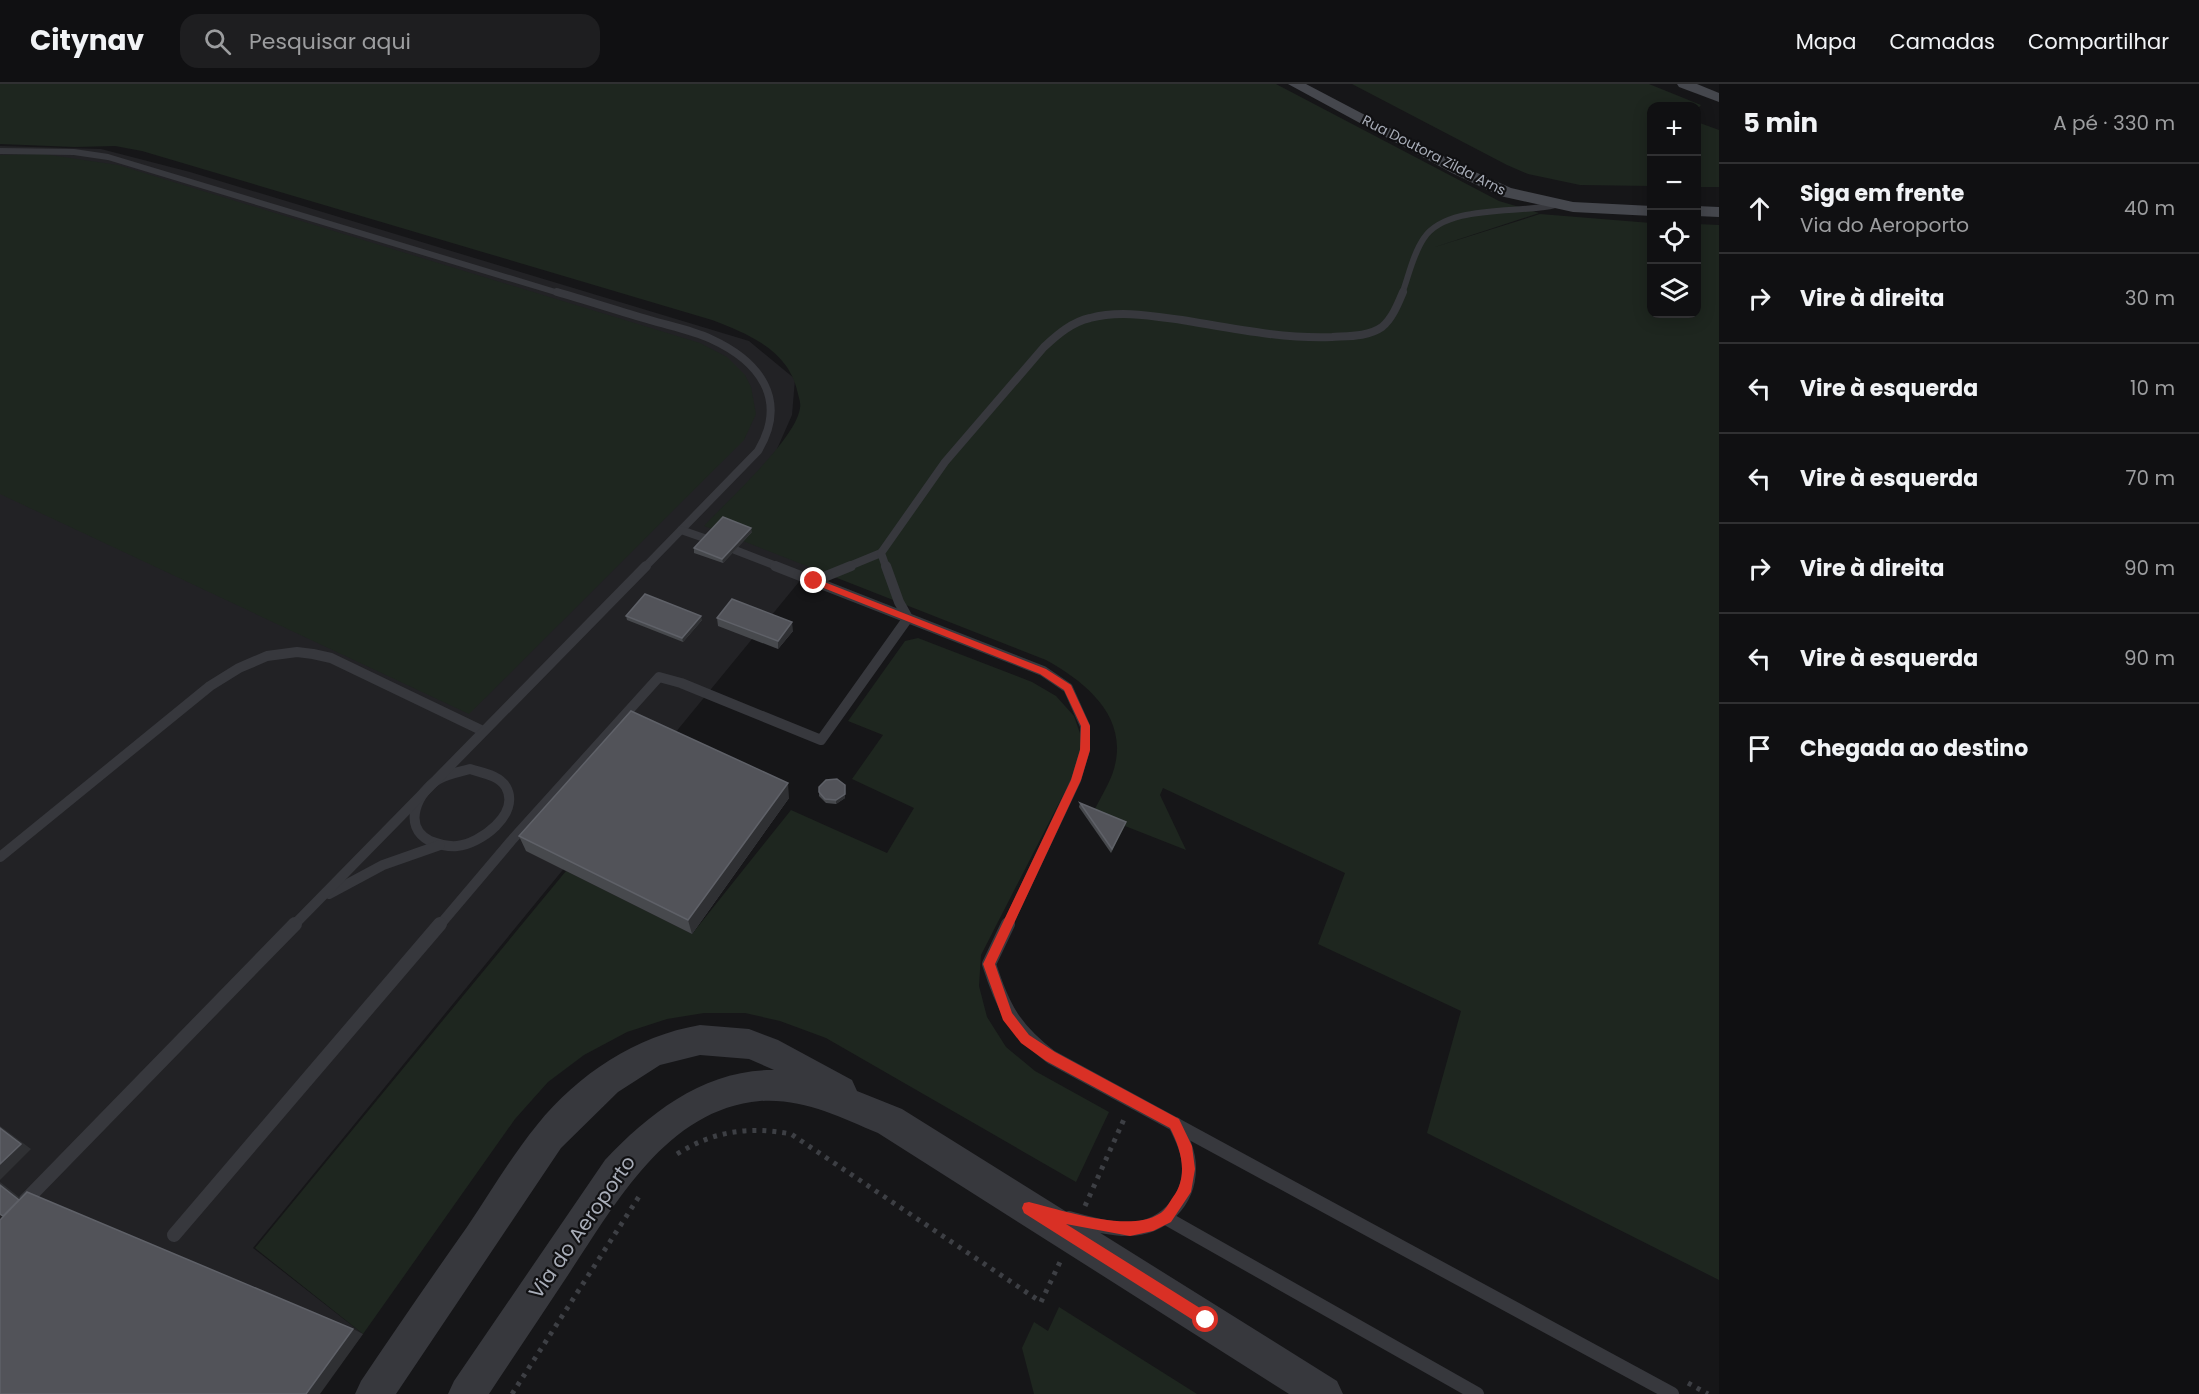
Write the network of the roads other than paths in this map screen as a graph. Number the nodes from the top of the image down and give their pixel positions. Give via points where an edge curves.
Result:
1 (1295, 84) edge
2 (1684, 84) edge
3 (1719, 98) edge
4 (0, 151) edge
5 (1555, 205) junction
6 (1647, 211) edge
7 (1701, 212) edge
8 (1719, 212) edge
9 (681, 530) junction
10 (706, 539) edge
11 (735, 550) edge
12 (881, 553) junction
13 (814, 581) junction
14 (908, 618) junction
15 (483, 731) junction
16 (423, 792) junction
17 (440, 845) junction
18 (0, 857) edge
19 (314, 903) junction
20 (890, 1121) junction
21 (1175, 1123) junction
22 (25, 1201) edge
23 (1029, 1208) junction
24 (1166, 1218) junction
25 (174, 1235) dead end
26 (374, 1394) edge
27 (467, 1394) edge
28 (1324, 1394) edge
29 (1477, 1394) edge
30 (1672, 1394) edge

1 - 5 main road, Rua Doutora Zilda Arns via 1493,187
2 - 3 main road
4 - 9 lane via 74,152 108,157 710,338 756,369 766,384 772,406 769,426 760,448
5 - 6 main road, Rua Doutora Zilda Arns
5 - 12 lane via 1539,210 1483,213 1431,228 1386,324 1371,333 1304,337 1133,315 1099,315 1075,323 1046,346 984,414 908,509
7 - 8 main road
9 - 10 lane
9 - 15 lane
11 - 13 lane
12 - 13 lane
12 - 14 lane
13 - 14 lane
14 - 21 lane via 1043,671 1068,687 1086,726 1085,750 1076,780 989,964 1007,1016 1025,1039 1051,1057
14 - 25 lane via 821,740 681,682 659,677 511,841
15 - 16 lane
15 - 18 lane via 331,658 313,652 268,655 247,662 210,686
16 - 17 lane via 413,818 426,840
16 - 17 lane via 436,780 470,769 500,778 508,789 510,803 493,831 459,846
16 - 19 lane
17 - 19 lane via 379,866
19 - 22 lane
20 - 23 street, Via do Aeroporto
20 - 26 street via 790,1061 753,1045 712,1039 683,1041 624,1066 549,1136
20 - 27 street, Via do Aeroporto via 833,1098 786,1086 748,1087 717,1094 687,1110 638,1147 617,1172
21 - 24 lane via 1189,1169 1185,1192
21 - 30 lane
23 - 24 lane via 1130,1229
23 - 28 street, Via do Aeroporto
24 - 29 lane

